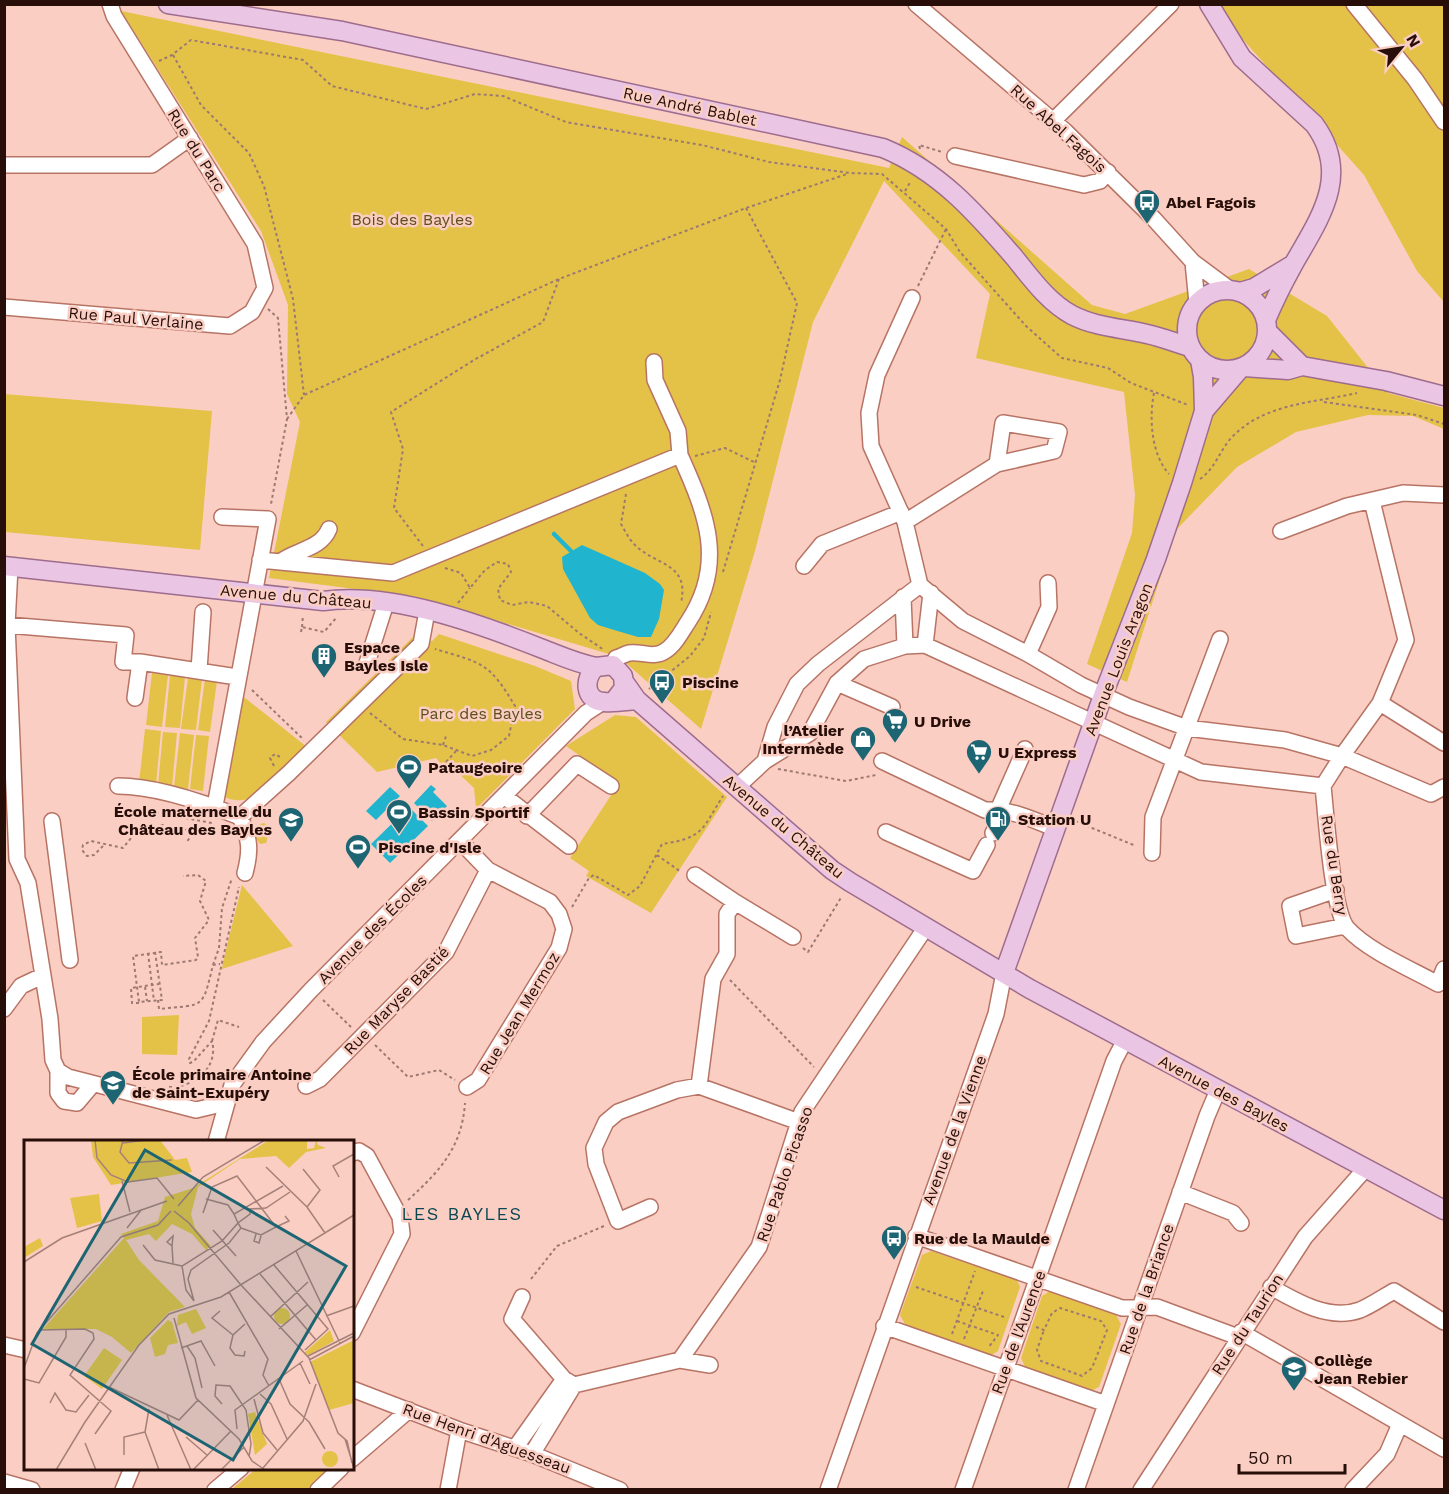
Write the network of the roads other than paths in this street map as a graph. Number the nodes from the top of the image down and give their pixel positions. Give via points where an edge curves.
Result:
1 (110, 4) edge
2 (168, 4) edge
3 (916, 4) edge
4 (1171, 4) edge
5 (1209, 4) edge
6 (1354, 4) edge
7 (1053, 121) junction
8 (1444, 122) edge
9 (190, 138) junction
10 (956, 156) road end
11 (4, 165) edge
12 (1108, 172) junction
13 (1193, 262) junction
14 (1294, 264) junction
15 (1236, 291) junction
16 (912, 298) road end
17 (259, 302) joint
18 (4, 307) edge
19 (1193, 311) junction
20 (1267, 325) junction
21 (1148, 334) junction
22 (1195, 353) junction
23 (654, 362) dead end
24 (1302, 366) junction
25 (1242, 368) junction
26 (1444, 396) edge
27 (1198, 409) junction
28 (677, 458) junction
29 (997, 464) dead end
30 (1444, 495) edge
31 (1371, 501) junction
32 (222, 517) dead end
33 (903, 517) junction
34 (329, 530) dead end
35 (1281, 531) dead end
36 (260, 560) junction
37 (280, 562) junction
38 (7, 566) edge
39 (804, 566) dead end
40 (1048, 584) dead end
41 (926, 589) junction
42 (255, 594) junction
43 (903, 597) junction
44 (386, 603) junction
45 (427, 611) junction
46 (203, 612) dead end
47 (7, 625) junction
48 (1220, 639) dead end
49 (925, 645) junction
50 (905, 646) junction
51 (1028, 654) junction
52 (140, 662) junction
53 (367, 663) dead end
54 (199, 670) junction
55 (237, 677) junction
56 (601, 680) junction
57 (837, 683) junction
58 (1103, 695) junction
59 (641, 696) junction
60 (135, 698) dead end
61 (1380, 703) junction
62 (892, 707) dead end
63 (1094, 722) junction
64 (1187, 728) junction
65 (1444, 742) edge
66 (1025, 749) dead end
67 (1342, 756) junction
68 (1175, 760) junction
69 (769, 765) junction
70 (879, 768) road end
71 (118, 786) dead end
72 (611, 786) dead end
73 (1323, 786) junction
74 (737, 787) junction
75 (1444, 787) edge
76 (504, 796) junction
77 (215, 807) junction
78 (1001, 811) junction
79 (527, 816) junction
80 (240, 817) junction
81 (52, 821) dead end
82 (1056, 829) junction
83 (886, 832) dead end
84 (461, 842) junction
85 (569, 846) dead end
86 (1152, 853) road end
87 (10, 861) edge
88 (488, 870) junction
89 (240, 871) road end
90 (695, 875) dead end
91 (1336, 890) junction
92 (735, 902) junction
93 (1345, 926) junction
94 (926, 927) junction
95 (793, 937) road end
96 (70, 960) dead end
97 (1444, 969) edge
98 (1004, 973) junction
99 (42, 976) junction
100 (1441, 986) edge
101 (4, 1009) edge
102 (1125, 1040) junction
103 (58, 1071) junction
104 (93, 1084) junction
105 (306, 1086) dead end
106 (699, 1086) junction
107 (466, 1087) road end
108 (1218, 1090) junction
109 (226, 1099) junction
110 (799, 1122) junction
111 (216, 1140) edge
112 (354, 1152) edge
113 (1366, 1168) junction
114 (1180, 1192) junction
115 (650, 1207) dead end
116 (1444, 1210) edge
117 (1241, 1223) dead end
118 (916, 1236) junction
119 (1038, 1278) junction
120 (1271, 1287) junction
121 (522, 1297) dead end
122 (1140, 1308) junction
123 (1444, 1322) edge
124 (884, 1326) junction
125 (354, 1330) edge
126 (1239, 1334) junction
127 (4, 1345) edge
128 (24, 1350) edge
129 (680, 1360) junction
130 (710, 1365) dead end
131 (1005, 1370) junction
132 (569, 1382) junction
133 (354, 1390) edge
134 (1106, 1404) junction
135 (409, 1410) junction
136 (1400, 1424) junction
137 (459, 1430) junction
138 (515, 1448) junction
139 (1444, 1449) edge
140 (532, 1454) junction
141 (354, 1457) edge
142 (131, 1470) edge
143 (239, 1470) edge
144 (339, 1470) edge
145 (4, 1482) edge
146 (602, 1486) edge
147 (32, 1490) edge
148 (123, 1490) edge
149 (215, 1490) edge
150 (318, 1490) edge
151 (448, 1490) edge
152 (620, 1490) edge
153 (828, 1490) edge
154 (963, 1490) edge
155 (1076, 1490) edge
156 (1141, 1490) edge
157 (1353, 1490) edge

1 - 9 street, Rue du Parc
2 - 21 main road, Rue André Bablet via 342,32 883,148 921,167 973,209 1046,296 1071,314
3 - 7 street, Rue Abel Fagois
4 - 7 street
5 - 14 main road via 1242,58 1314,124 1327,147 1331,170 1329,195 1320,220
6 - 8 street via 1415,79
7 - 12 street, Rue Abel Fagois
9 - 11 street via 152,165
9 - 17 street, Rue du Parc via 255,244 265,288
10 - 12 street via 1084,185 1100,181
12 - 13 street, Rue Abel Fagois
13 - 15 street, Rue Abel Fagois
13 - 19 street
14 - 15 main road via 1254,288
14 - 20 main road
15 - 19 main road via 1219,291
15 - 20 main road via 1257,304
16 - 33 street via 877,375 869,413 871,446
17 - 18 street, Rue Paul Verlaine via 252,312 230,326
19 - 21 main road
19 - 22 main road via 1187,328
20 - 24 main road
20 - 25 main road via 1263,348
21 - 22 main road, Rue André Bablet
22 - 25 main road via 1223,370
22 - 27 main road, Avenue Louis Aragon via 1203,377
23 - 28 street via 655,380 678,431
24 - 25 main road via 1288,370
24 - 26 main road
25 - 27 main road, Avenue Louis Aragon
27 - 58 main road, Avenue Louis Aragon via 1182,483
28 - 37 street via 393,573
28 - 56 street via 703,506 709,534 705,581 695,610 667,650 656,655 630,653 616,658
29 - 33 street
30 - 31 street via 1403,493
31 - 35 street
31 - 61 street via 1406,640
32 - 36 street via 268,519
33 - 39 street via 822,544
33 - 41 street
34 - 37 street via 315,546 290,554
36 - 37 street
36 - 42 street
38 - 42 main road, Avenue du Château
38 - 47 street
40 - 51 street via 1049,607
41 - 43 street
41 - 49 street
41 - 51 street via 963,621
42 - 44 main road, Avenue du Château
42 - 55 street
43 - 50 street
43 - 69 street via 797,684 775,727
44 - 45 main road, Avenue du Château
44 - 53 street
45 - 56 main road, Avenue du Château via 545,649
45 - 80 street via 421,644
46 - 54 street
47 - 52 street via 126,635 123,662
47 - 87 street
48 - 64 street
49 - 50 street
49 - 63 street
50 - 57 street via 864,659
51 - 58 street
52 - 54 street
52 - 60 street
54 - 55 street
55 - 77 street
56 - 59 main road, Avenue du Château
56 - 59 main road, Avenue du Château via 622,693 625,683
56 - 76 street, Avenue des Écoles via 586,713
57 - 62 street
57 - 69 street via 810,732
58 - 63 main road, Avenue Louis Aragon
58 - 64 street
59 - 74 main road, Avenue du Château
61 - 65 street
61 - 67 street
63 - 68 street
63 - 82 main road, Avenue Louis Aragon
64 - 67 street via 1284,740
64 - 68 street
66 - 78 street
67 - 73 street
67 - 75 street via 1431,794
68 - 73 street via 1201,772
68 - 86 street via 1153,817
69 - 74 street
70 - 78 street via 985,810
71 - 77 street
72 - 79 street via 577,764
73 - 91 street, Rue du Berry
74 - 94 main road, Avenue du Château via 832,870
76 - 79 street
76 - 84 street, Avenue des Écoles
77 - 80 street
78 - 82 street via 1022,814
78 - 83 street via 973,872
79 - 85 street
80 - 89 street via 251,851
81 - 96 street
82 - 98 main road, Avenue Louis Aragon
84 - 88 street, Rue Jean Mermoz
84 - 109 street, Avenue des Écoles via 316,994 263,1042 239,1073
87 - 99 street via 28,883
88 - 105 street, Rue Maryse Bastié via 446,952 320,1079
88 - 107 street, Rue Jean Mermoz via 550,902 564,929 559,948 478,1080
90 - 92 street
91 - 93 street, Rue du Berry
91 - 93 street via 1290,906 1296,936
92 - 95 street
92 - 106 street via 727,914 727,954 713,979
93 - 100 street, Rue du Berry via 1360,940
94 - 98 main road, Avenue du Château
94 - 110 street, Rue Pablo Picasso via 824,1077
97 - 100 street, Rue du Berry
98 - 102 main road, Avenue des Bayles
98 - 118 street, Avenue de la Vienne via 996,1014
99 - 101 street via 21,986
99 - 103 street via 53,1060
102 - 108 main road, Avenue des Bayles
102 - 119 street, Rue de l'Aurence via 1114,1061
103 - 104 street
103 - 104 street via 58,1093 64,1101 77,1102
104 - 109 street via 196,1110 213,1107
106 - 110 street
106 - 115 street via 677,1089 618,1112 606,1122 594,1148 596,1164 618,1221
108 - 113 main road, Avenue des Bayles
108 - 114 street, Rue de la Briance
109 - 111 street, Avenue des Écoles
110 - 129 street, Rue Pablo Picasso via 759,1247
112 - 125 street via 367,1156 402,1224 400,1241
113 - 116 main road, Avenue des Bayles
113 - 120 street, Rue du Taurion via 1305,1237
114 - 117 street via 1233,1213
114 - 122 street, Rue de la Briance
118 - 119 street
118 - 124 street, Avenue de la Vienne
119 - 122 street via 1122,1308
119 - 131 street, Rue de l'Aurence
120 - 123 street via 1310,1308 1331,1312 1359,1310 1394,1291
120 - 126 street, Rue du Taurion
121 - 132 street via 512,1319
122 - 126 street via 1157,1307
122 - 134 street, Rue de la Briance
124 - 131 street
124 - 153 street, Avenue de la Vienne
126 - 136 street
126 - 156 street, Rue du Taurion
127 - 128 street
129 - 130 street
129 - 132 street
131 - 134 street
131 - 154 street, Rue de l'Aurence
132 - 138 street
132 - 140 street
133 - 135 street, Rue Henri d'Aguesseau
134 - 155 street, Rue de la Briance
135 - 137 street, Rue Henri d'Aguesseau
135 - 141 street
136 - 139 street
136 - 157 street via 1387,1454
137 - 138 street, Rue Henri d'Aguesseau
137 - 151 street
138 - 140 street, Rue Henri d'Aguesseau
140 - 146 street, Rue Henri d'Aguesseau
142 - 148 street
143 - 149 street
144 - 150 street
145 - 147 street
146 - 152 street, Rue Henri d'Aguesseau

